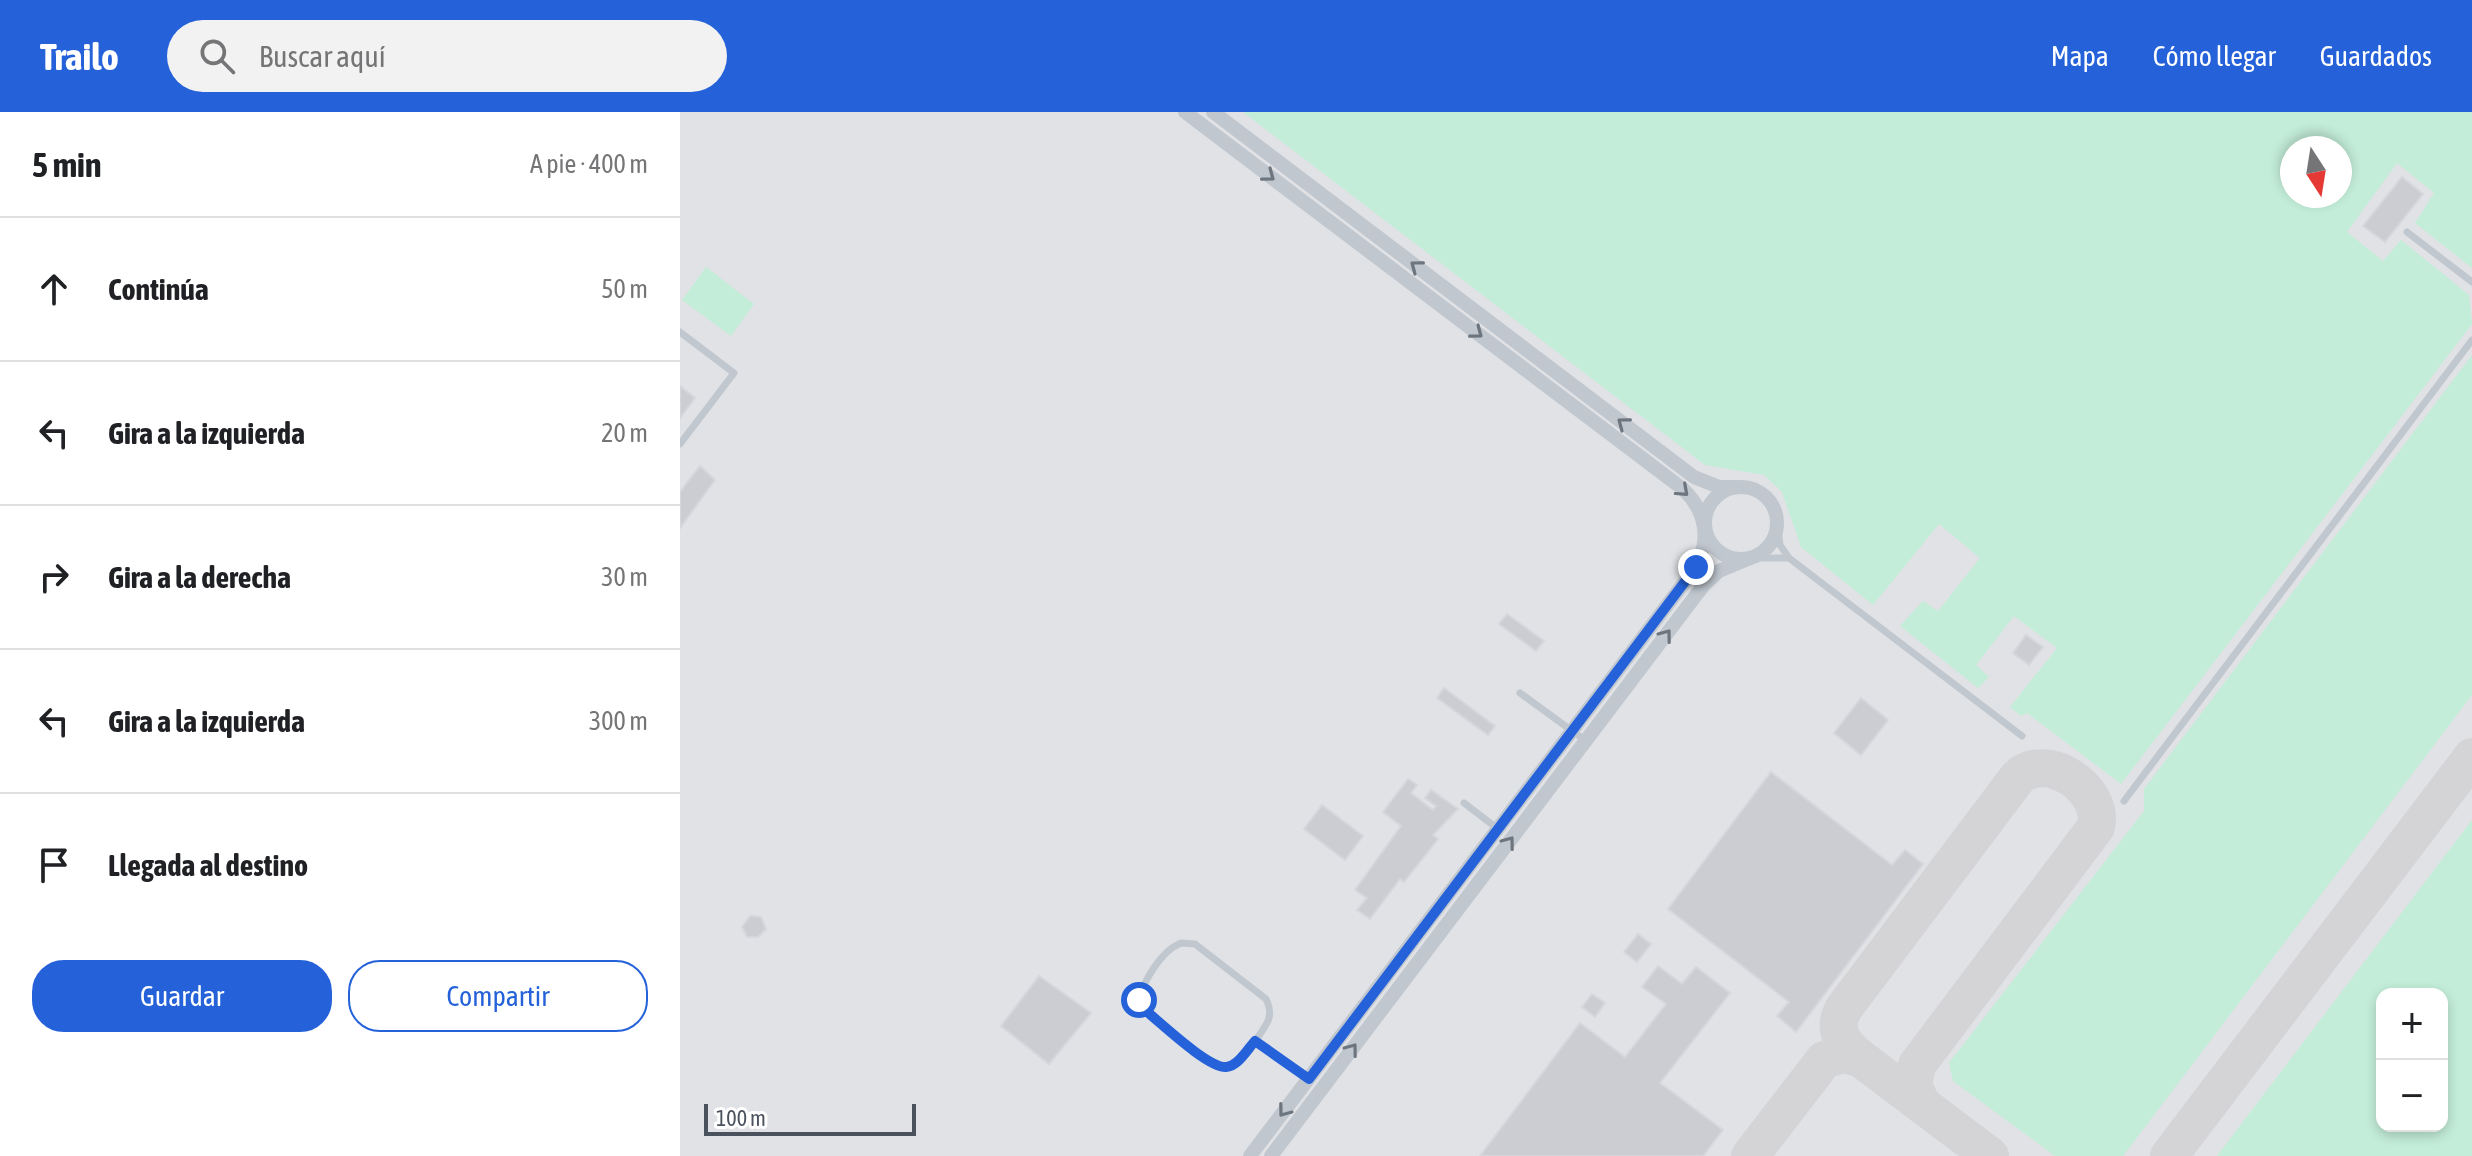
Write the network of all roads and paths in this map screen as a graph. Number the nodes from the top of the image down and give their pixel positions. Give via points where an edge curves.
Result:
1 (1185, 112) edge
2 (1213, 112) edge
3 (1235, 129) junction
4 (1225, 142) junction
5 (1252, 142) junction
6 (1242, 155) junction
7 (2407, 232) dead end
8 (2472, 282) edge
9 (680, 332) edge
10 (2472, 340) edge
11 (680, 444) edge
12 (1737, 487) junction
13 (1777, 523) junction
14 (1705, 530) junction
15 (1750, 558) junction
16 (1789, 558) junction
17 (1520, 693) dead end
18 (1572, 732) junction
19 (2022, 736) dead end
20 (1586, 741) junction
21 (2124, 801) dead end
22 (1464, 803) dead end
23 (1498, 829) junction
24 (1255, 1041) junction
25 (1309, 1079) junction
26 (1250, 1156) edge
27 (1271, 1156) edge

1 - 4 street
2 - 3 street
3 - 4 street via 1237,141
3 - 5 street
4 - 6 street
5 - 6 street via 1240,143
12 -> 5 street via 1719,487 1694,477
6 -> 14 street via 1683,489 1700,512
7 - 8 lane
9 - 11 lane via 734,373
10 - 21 lane
12 - 13 street via 1754,489 1768,499
12 - 14 street via 1712,501
13 - 15 street via 1772,541
13 - 16 lane via 1780,545
14 - 15 street via 1721,554
14 - 18 street via 1696,567
15 - 16 lane
20 -> 15 street via 1703,586 1719,571
16 - 19 lane
17 - 18 lane
18 - 20 lane
18 - 23 street
27 -> 20 street
22 - 23 lane
23 - 25 street
24 - 24 lane via 1238,1062 1227,1067 1213,1064 1146,1011 1139,1000 1142,987 1171,947 1195,944 1266,999 1271,1010 1268,1022
24 - 25 lane
25 -> 26 street

